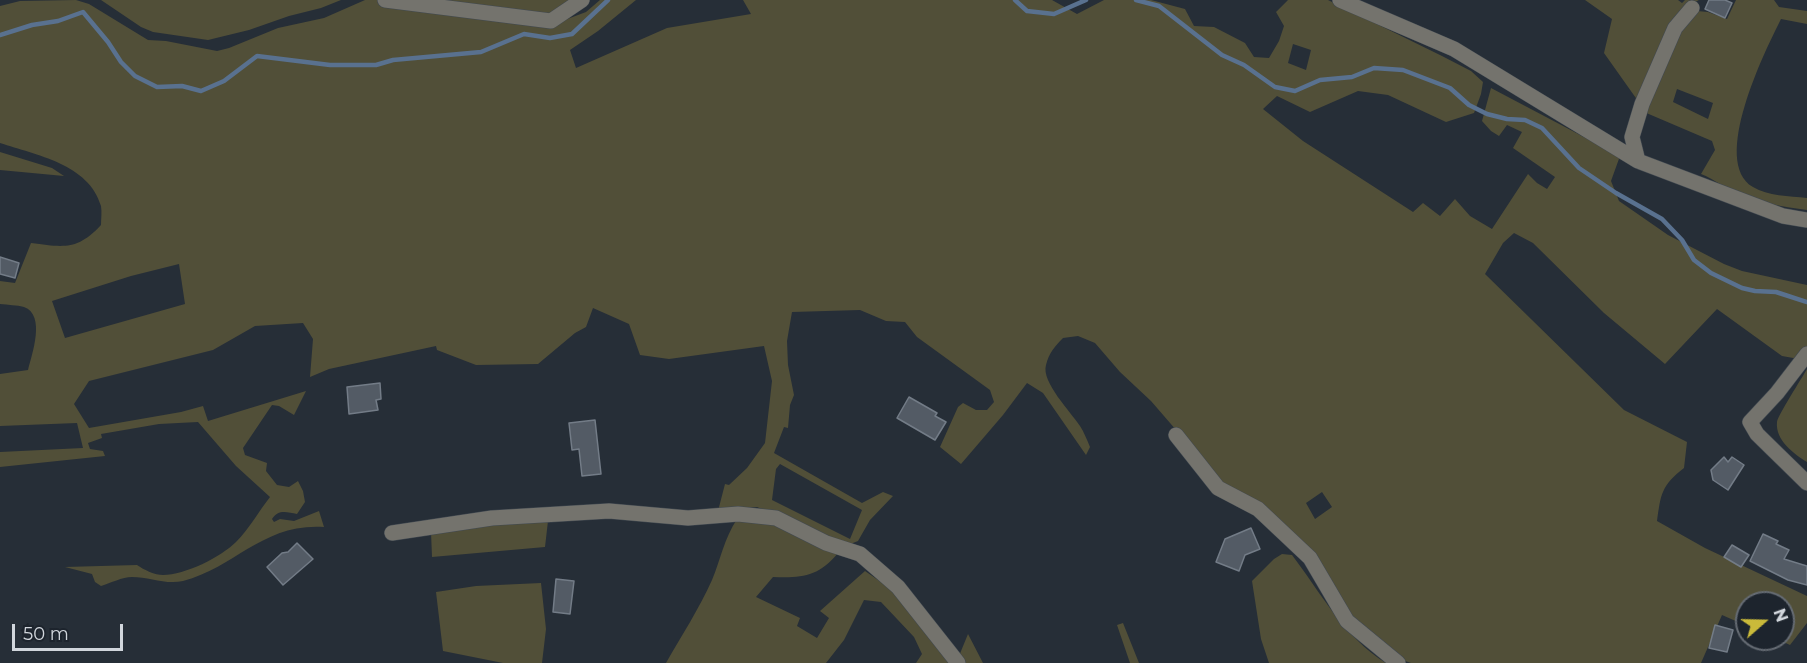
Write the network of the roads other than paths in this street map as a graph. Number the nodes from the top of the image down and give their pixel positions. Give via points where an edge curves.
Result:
1 (385, 0) edge
2 (582, 0) edge
3 (1340, 0) edge
4 (1692, 8) dead end
5 (1638, 161) junction
6 (1807, 220) edge
7 (1807, 354) edge
8 (1176, 435) dead end
9 (1807, 483) edge
10 (392, 533) dead end
11 (958, 663) edge
12 (1398, 663) edge

1 - 2 street via 551,21
3 - 5 street via 1454,49
4 - 5 street via 1675,28 1642,104 1632,137
5 - 6 street via 1783,216
7 - 9 street via 1750,422 1757,434
8 - 12 street via 1218,488 1258,510 1310,558 1347,621
10 - 11 street via 492,518 609,511 688,518 738,514 776,518 826,543 860,554 898,587

